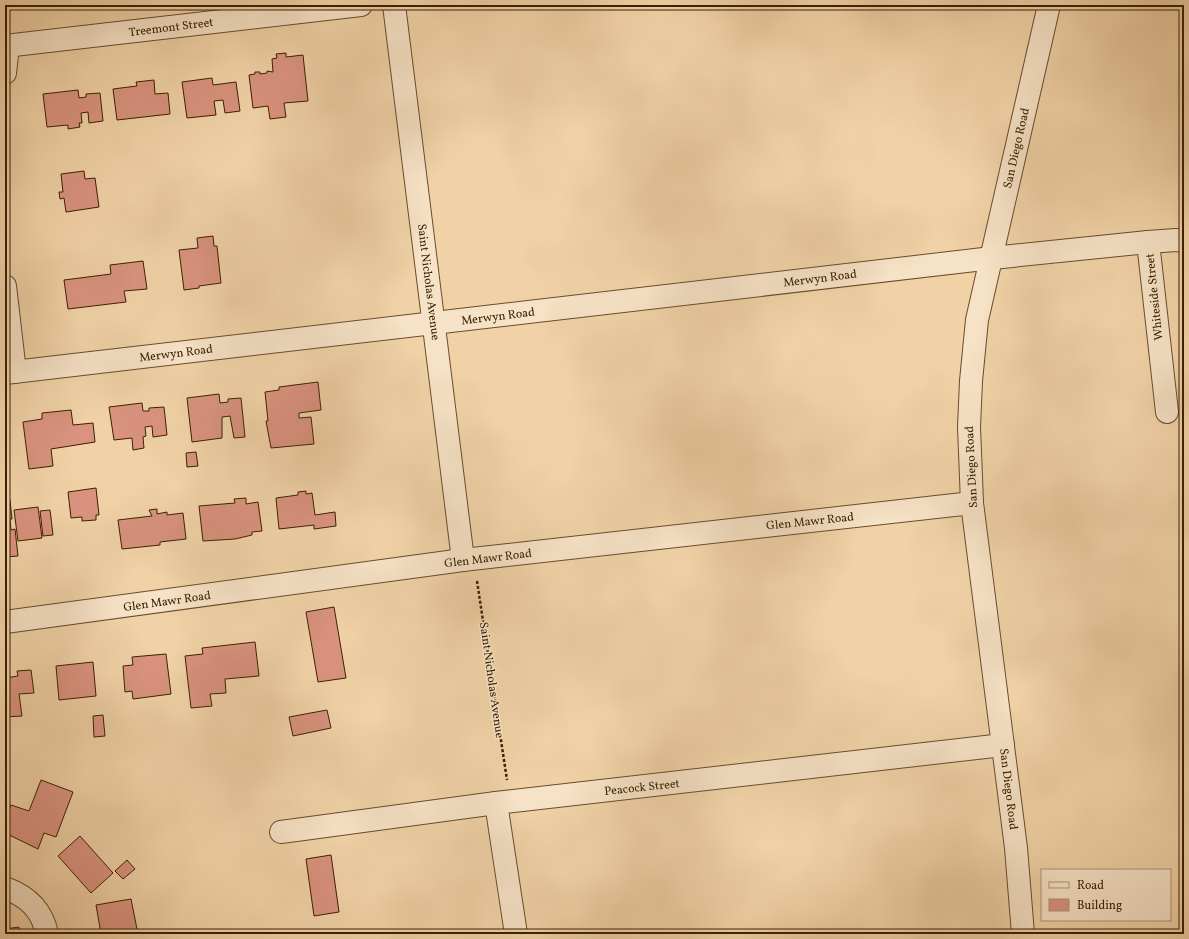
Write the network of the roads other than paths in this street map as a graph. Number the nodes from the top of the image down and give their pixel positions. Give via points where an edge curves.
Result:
1 (361, 5) edge
2 (394, 5) edge
3 (1049, 5) edge
4 (6, 46) edge
5 (5, 73) edge
6 (1184, 241) edge
7 (1148, 242) junction
8 (992, 258) junction
9 (5, 286) edge
10 (434, 323) junction
11 (10, 373) edge
12 (1167, 412) dead end
13 (972, 503) junction
14 (469, 560) junction
15 (5, 622) edge
16 (1003, 745) junction
17 (503, 802) junction
18 (281, 832) dead end
19 (5, 888) edge
20 (47, 934) edge
21 (516, 934) edge
22 (1024, 934) edge

1 - 4 street, Treemont Street
2 - 10 street, Saint Nicholas Avenue
3 - 8 street, San Diego Road
4 - 5 street
6 - 7 street
7 - 8 street, Whiteside Street
7 - 12 street, Whiteside Street
8 - 10 street, Merwyn Road
8 - 13 street, San Diego Road via 977,320 971,381 969,427
9 - 11 street
10 - 11 street, Merwyn Road
10 - 14 street, Saint Nicholas Avenue
13 - 14 street, Glen Mawr Road
13 - 16 street, San Diego Road
14 - 15 street, Glen Mawr Road
16 - 17 street, Peacock Street
16 - 22 street, San Diego Road
17 - 18 street, Peacock Street
17 - 21 street
19 - 20 street via 22,894 36,908

